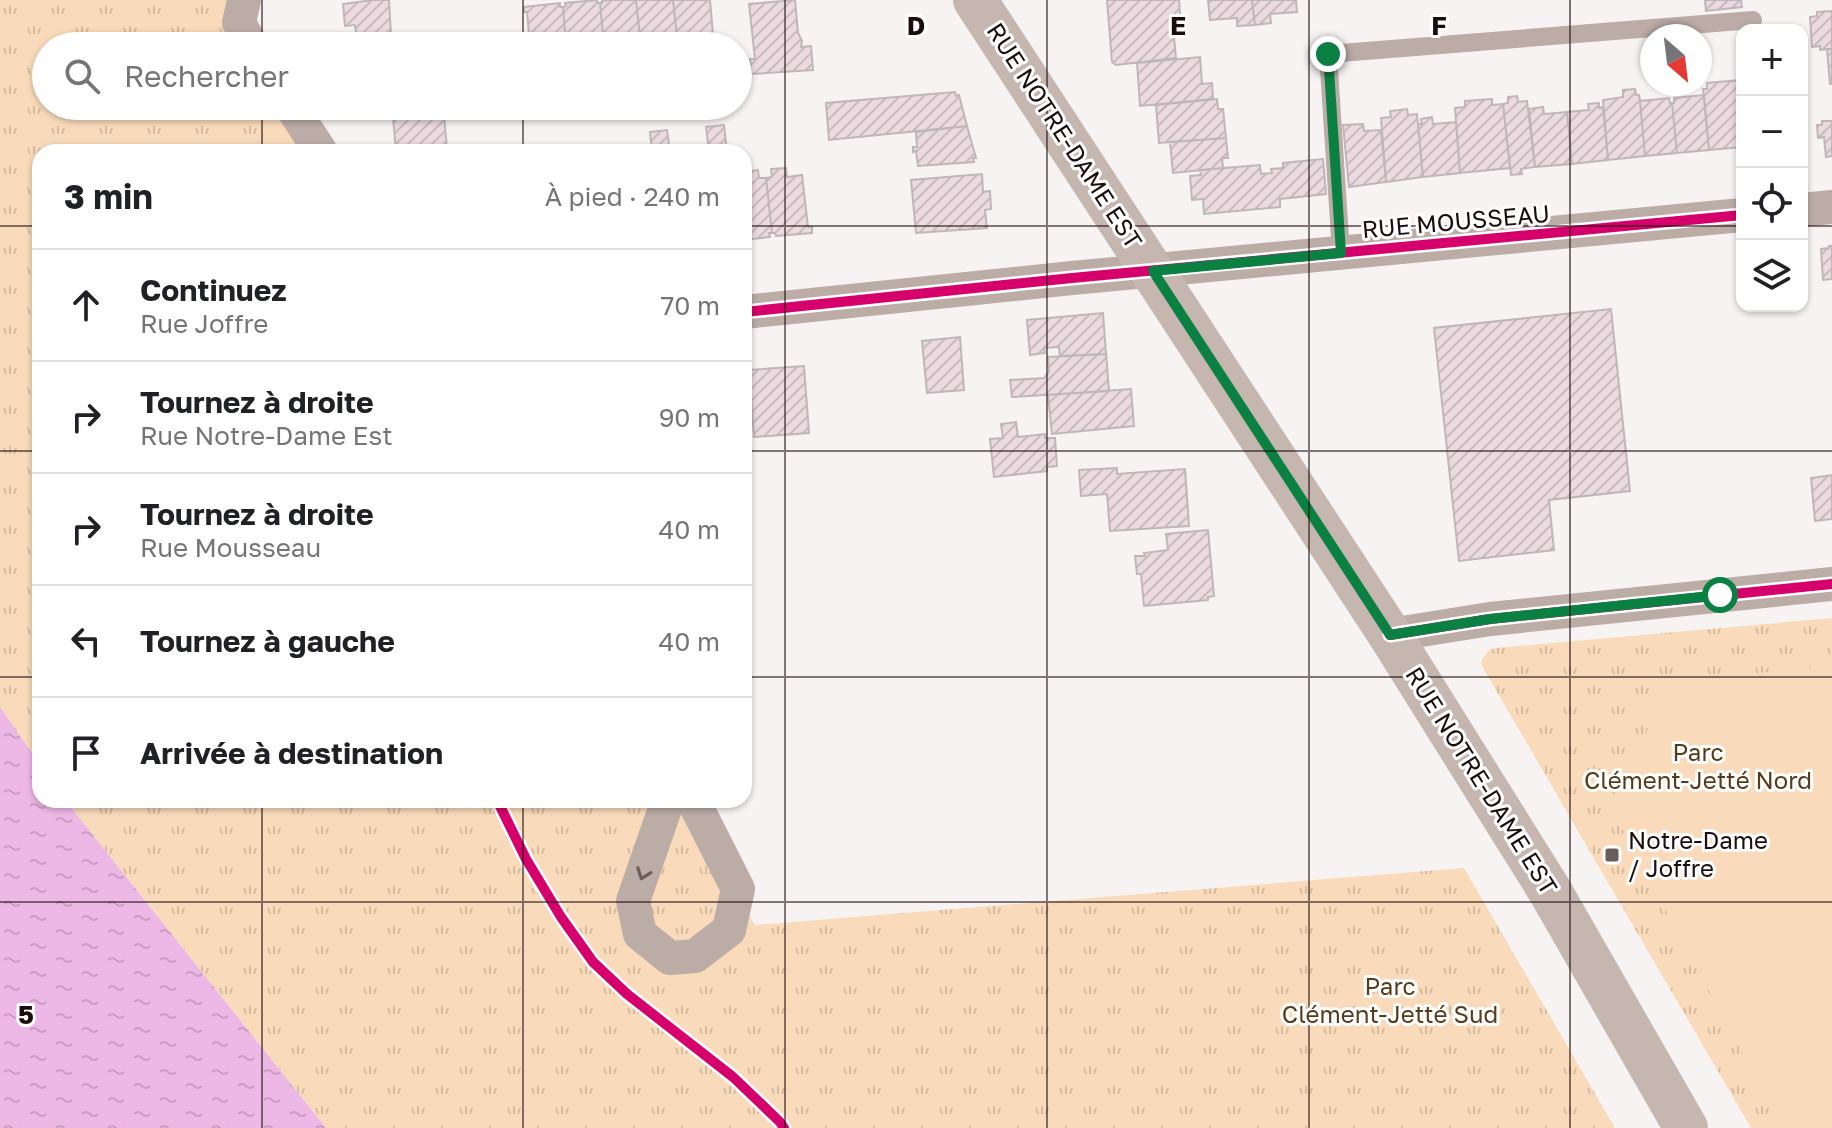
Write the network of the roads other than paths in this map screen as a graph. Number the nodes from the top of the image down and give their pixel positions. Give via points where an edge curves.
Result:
1 (244, 0) edge
2 (975, 0) edge
3 (1751, 0) edge
4 (1754, 24) edge
5 (1736, 26) edge
6 (244, 32) edge
7 (300, 120) edge
8 (316, 144) edge
9 (1832, 207) edge
10 (1808, 209) edge
11 (1736, 216) edge
12 (1341, 253) junction
13 (1153, 271) junction
14 (752, 311) edge
15 (1832, 584) edge
16 (1390, 635) junction
17 (665, 808) edge
18 (697, 808) edge
19 (1686, 1128) edge

1 - 6 street via 239,23
2 - 13 main road, RUE NOTRE-DAME EST
3 - 4 lane
5 - 12 lane via 1328,54
7 - 8 street
9 - 10 street
11 - 12 street, RUE MOUSSEAU
12 - 13 street, RUE MOUSSEAU
13 - 14 street, RUE MOUSSEAU
13 - 16 main road, RUE NOTRE-DAME EST
15 - 16 street via 1490,619
16 - 19 main road, RUE NOTRE-DAME EST via 1550,891
17 -> 18 street via 633,901 640,934 670,958 695,956 729,930 738,889

